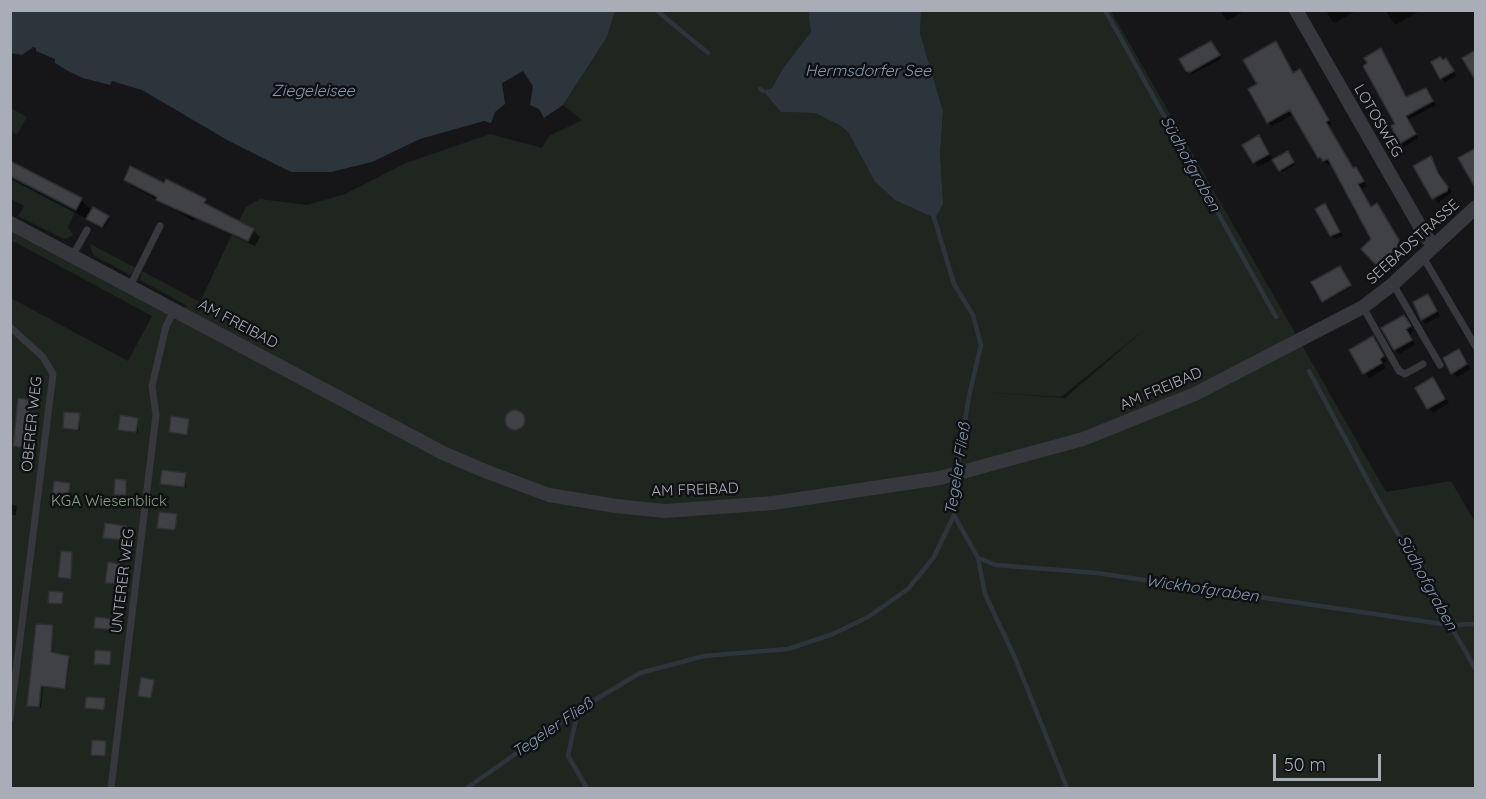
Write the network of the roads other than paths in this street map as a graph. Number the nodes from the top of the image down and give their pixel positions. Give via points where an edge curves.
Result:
1 (1296, 10) edge
2 (1476, 207) edge
3 (10, 223) edge
4 (160, 226) dead end
5 (87, 230) dead end
6 (1434, 245) junction
7 (73, 255) junction
8 (1423, 257) junction
9 (1394, 284) junction
10 (130, 286) junction
11 (1368, 304) junction
12 (175, 309) junction
13 (10, 327) edge
14 (1476, 347) edge
15 (1423, 364) dead end
16 (1440, 365) dead end
17 (10, 718) edge
18 (111, 789) edge

1 - 6 street, LOTOSWEG
2 - 6 street, SEEBADSTRASSE
3 - 7 street, AM FREIBAD
4 - 10 lane
5 - 7 lane
6 - 8 street, SEEBADSTRASSE
7 - 10 street, AM FREIBAD
8 - 9 street, SEEBADSTRASSE
8 - 14 lane
9 - 11 street, SEEBADSTRASSE
9 - 16 lane
10 - 12 street, AM FREIBAD
11 - 12 street, AM FREIBAD via 1186,398 1083,439 940,478 773,503 665,511 549,495 515,484 443,453
11 - 15 lane via 1399,371 1405,374
12 - 18 lane, UNTERER WEG via 166,326 152,386 156,415
13 - 17 lane, OBERER WEG via 43,357 53,374

